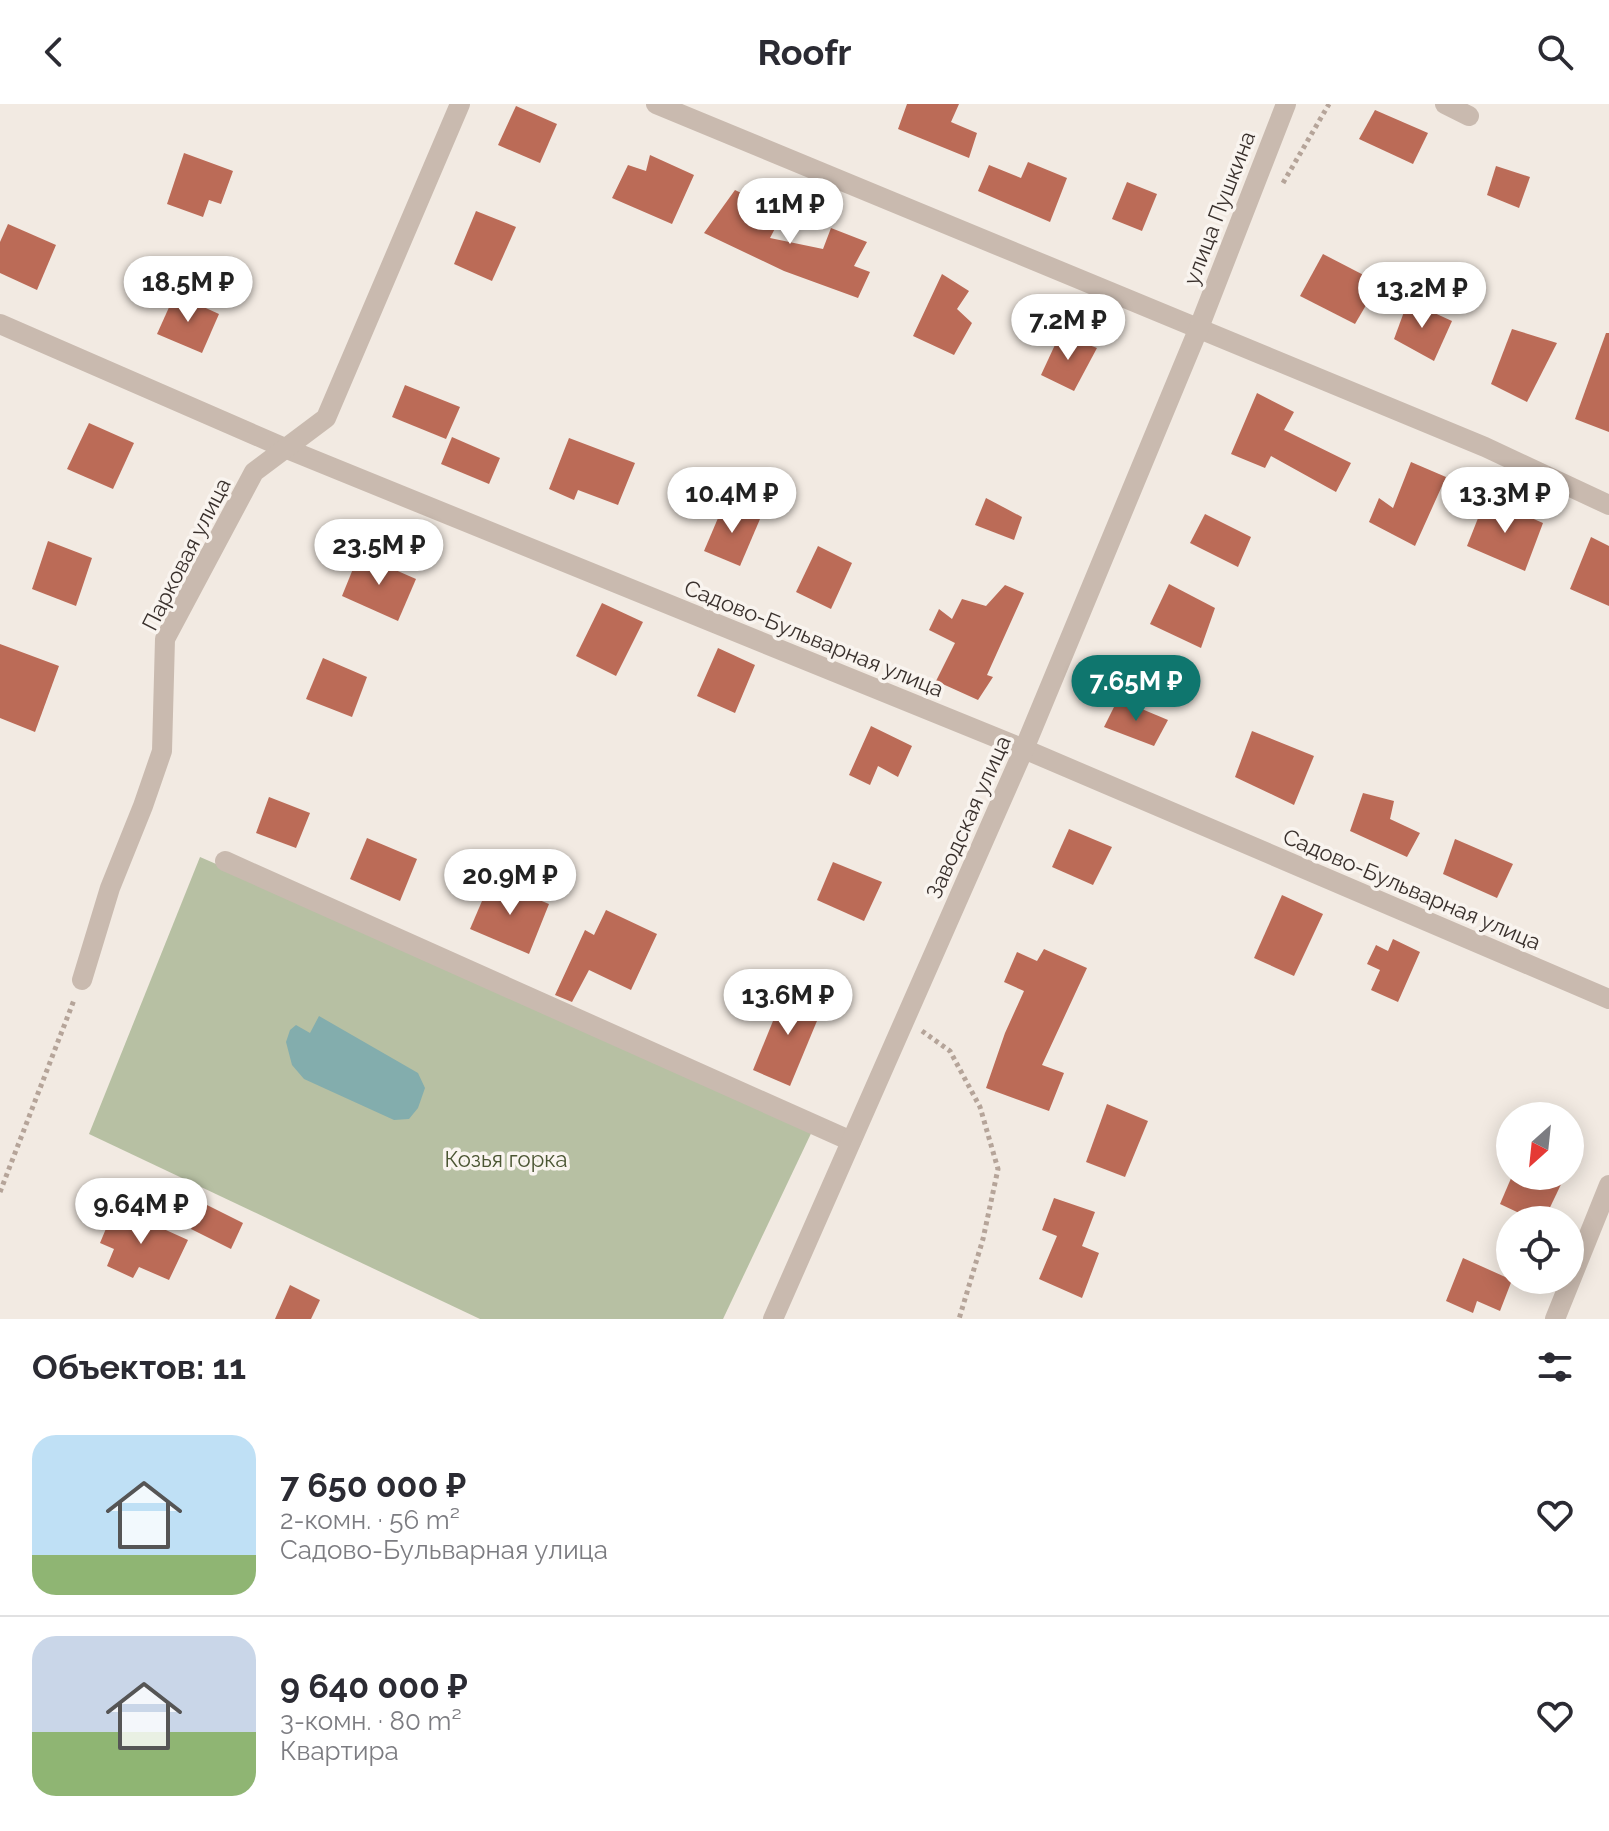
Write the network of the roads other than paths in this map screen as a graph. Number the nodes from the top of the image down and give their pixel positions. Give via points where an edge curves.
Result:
1 (460, 104) edge
2 (656, 104) edge
3 (1286, 104) edge
4 (1445, 104) edge
5 (1469, 116) dead end
6 (0, 324) edge
7 (1198, 330) junction
8 (287, 449) junction
9 (1609, 505) edge
10 (1024, 749) junction
11 (225, 861) dead end
12 (82, 980) road end
13 (1609, 999) edge
14 (851, 1141) junction
15 (1609, 1185) edge
16 (773, 1319) edge
17 (1555, 1319) edge

1 - 8 street, Парковая улица via 337,397 326,418
2 - 7 street
3 - 7 street, улица Пушкина
4 - 5 street
6 - 8 street, Садово-Бульварная улица
7 - 9 street via 1485,447
7 - 10 street, Заводская улица
8 - 10 street, Садово-Бульварная улица
8 - 12 street, Парковая улица via 254,472 165,639 162,751
10 - 13 street, Садово-Бульварная улица
10 - 14 street, Заводская улица
11 - 14 street
14 - 16 street, Заводская улица
15 - 17 street

